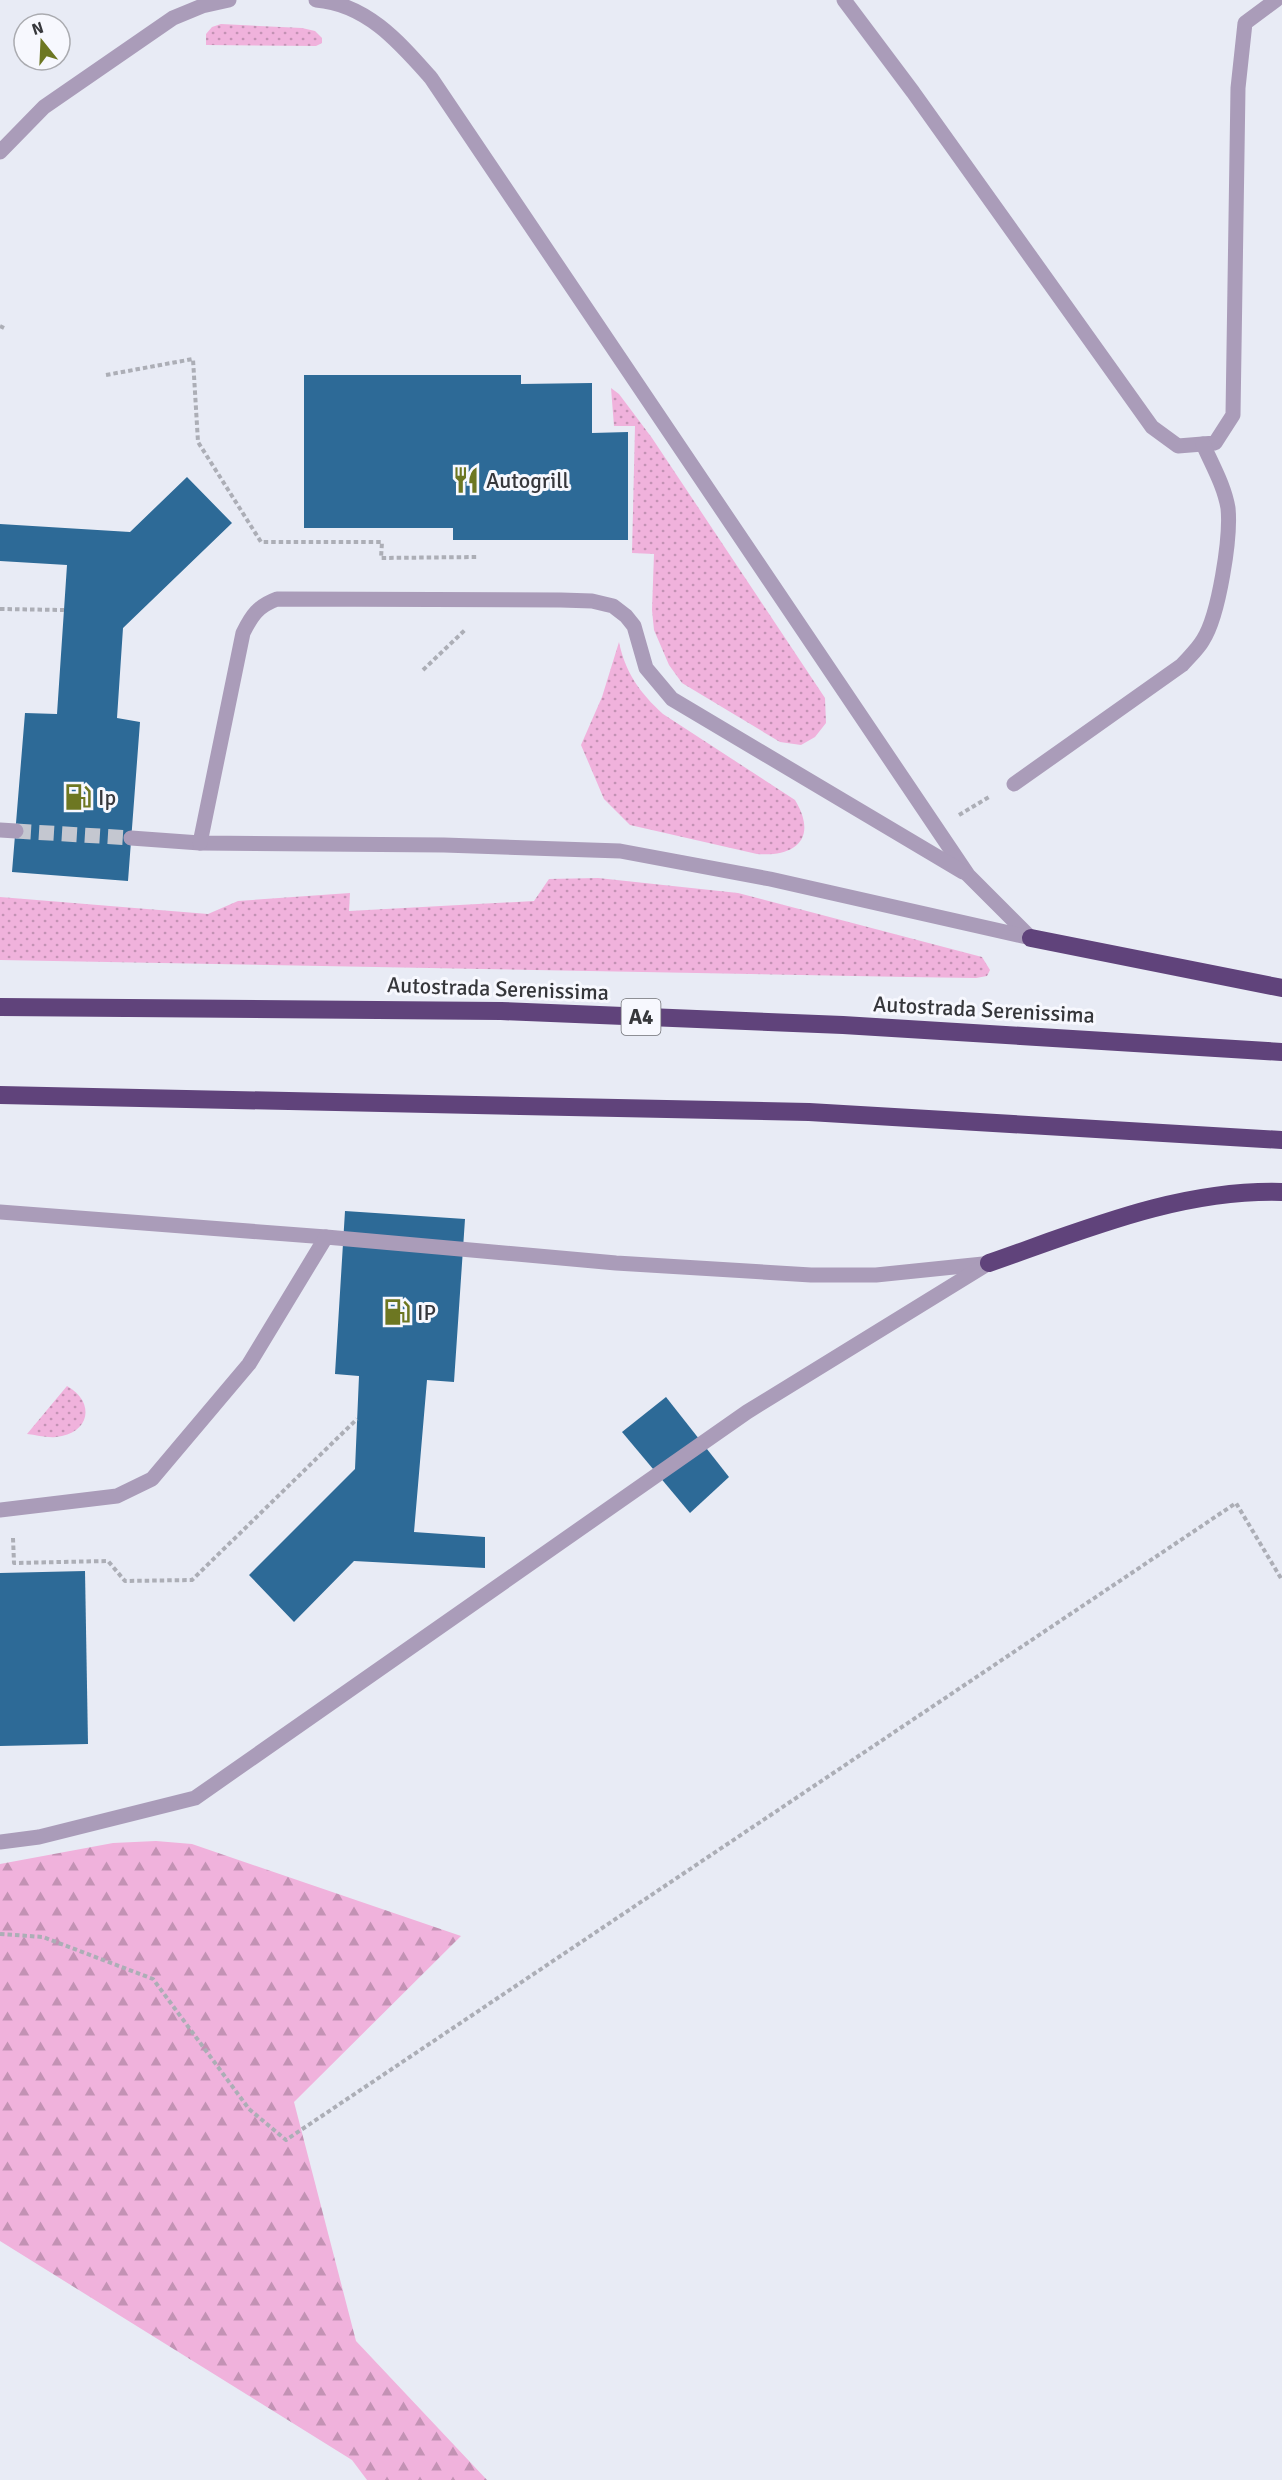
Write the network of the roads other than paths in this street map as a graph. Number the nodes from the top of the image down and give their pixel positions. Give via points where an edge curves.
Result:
1 (229, 0) edge
2 (316, 0) edge
3 (844, 0) edge
4 (1276, 0) edge
5 (0, 152) edge
6 (1203, 444) junction
7 (1014, 784) road end
8 (0, 830) edge
9 (16, 831) tunnel mouth
10 (131, 838) tunnel mouth
11 (200, 843) junction
12 (968, 875) junction
13 (1030, 938) junction
14 (1282, 988) edge
15 (0, 1007) edge
16 (1282, 1052) edge
17 (0, 1095) edge
18 (1282, 1140) edge
19 (1282, 1192) edge
20 (0, 1212) edge
21 (326, 1237) junction
22 (989, 1263) junction
23 (0, 1510) edge
24 (0, 1842) edge

1 - 5 street via 173,18 44,107
2 - 12 street via 337,4 380,25 431,78
3 - 6 street via 1152,427 1178,446
4 - 6 street via 1245,23 1238,88 1233,415 1215,443
6 - 7 street via 1223,488 1228,510 1218,597 1204,639 1182,665
8 - 9 street
10 - 11 street
11 - 12 street via 243,633 254,612 264,604 277,599 592,601 613,606 634,626 646,668 672,699
11 - 13 street via 620,851 770,879
12 - 13 street
13 - 14 highway
15 - 16 highway, Autostrada Serenissima / A4 via 501,1011 843,1025
17 - 18 highway via 809,1112
19 - 22 highway via 1218,1196 1140,1211
20 - 21 street
21 - 22 street via 616,1263 812,1275 876,1275
21 - 23 street via 249,1364 152,1479 117,1496
22 - 24 street via 747,1412 195,1798 39,1837

